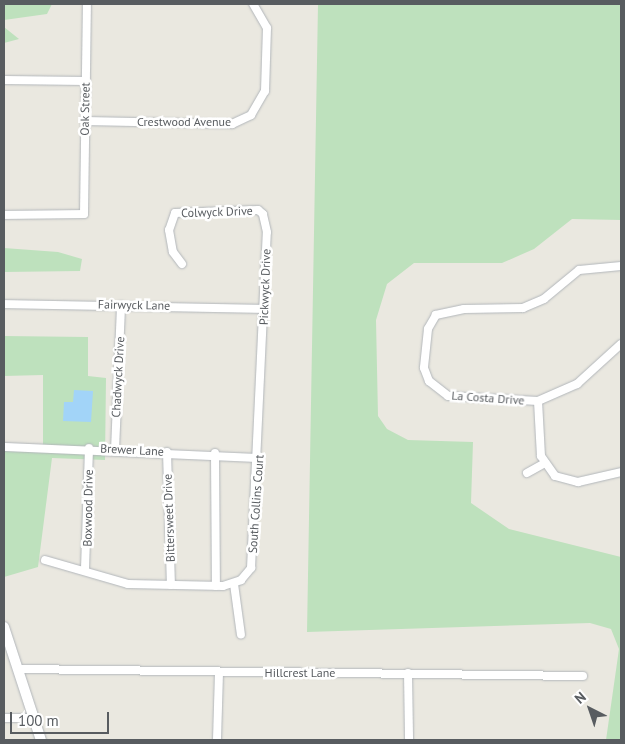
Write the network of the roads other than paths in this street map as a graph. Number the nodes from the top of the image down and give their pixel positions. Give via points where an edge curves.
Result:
1 (87, 4) edge
2 (253, 4) edge
3 (4, 80) edge
4 (86, 80) junction
5 (85, 121) junction
6 (260, 212) joint
7 (4, 215) edge
8 (182, 264) dead end
9 (621, 266) edge
10 (4, 304) edge
11 (121, 305) junction
12 (264, 309) junction
13 (621, 344) edge
14 (262, 364) joint
15 (538, 401) junction
16 (4, 447) edge
17 (88, 448) junction
18 (115, 450) junction
19 (167, 452) junction
20 (216, 454) junction
21 (259, 458) junction
22 (545, 463) junction
23 (621, 472) edge
24 (527, 473) dead end
25 (45, 560) dead end
26 (85, 569) junction
27 (234, 584) junction
28 (171, 585) junction
29 (216, 586) junction
30 (4, 627) edge
31 (241, 636) dead end
32 (18, 669) junction
33 (219, 673) junction
34 (408, 674) junction
35 (583, 676) dead end
36 (4, 718) edge
37 (34, 718) junction
38 (41, 740) edge
39 (218, 740) edge
40 (409, 740) edge

1 - 4 street, Oak Street
2 - 5 street, Crestwood Avenue via 267,28 265,91 251,115 232,124
3 - 4 street
4 - 5 street, Oak Street
5 - 7 street, Oak Street via 84,214
6 - 8 street, Colwyck Drive via 180,211 173,215 169,230 173,252
6 - 12 street, Pickwyck Drive via 267,232
9 - 15 street, La Costa Drive via 579,270 544,299 523,308 445,312 430,322 424,368 439,392
10 - 11 street, Fairwyck Lane
11 - 12 street, Fairwyck Lane
11 - 18 street, Chadwyck Drive
12 - 14 street, Pickwyck Drive
13 - 15 street, La Costa Drive via 577,384
14 - 21 street, South Collins Court
15 - 22 street via 537,431
16 - 17 street, Brewer Lane
17 - 18 street, Brewer Lane
17 - 26 street, Boxwood Drive
18 - 19 street, Brewer Lane
19 - 20 street, Brewer Lane
19 - 28 street, Bittersweet Drive
20 - 21 street, Brewer Lane
20 - 29 street
21 - 27 street, South Collins Court via 251,568
22 - 23 street via 565,481 599,480
22 - 24 street
25 - 26 street
26 - 28 street via 128,584
27 - 29 street
27 - 31 street
28 - 29 street
30 - 32 street
32 - 33 street, Hillcrest Lane
32 - 37 street
33 - 34 street, Hillcrest Lane
33 - 39 street
34 - 35 street, Hillcrest Lane
34 - 40 street
36 - 37 street
37 - 38 street

